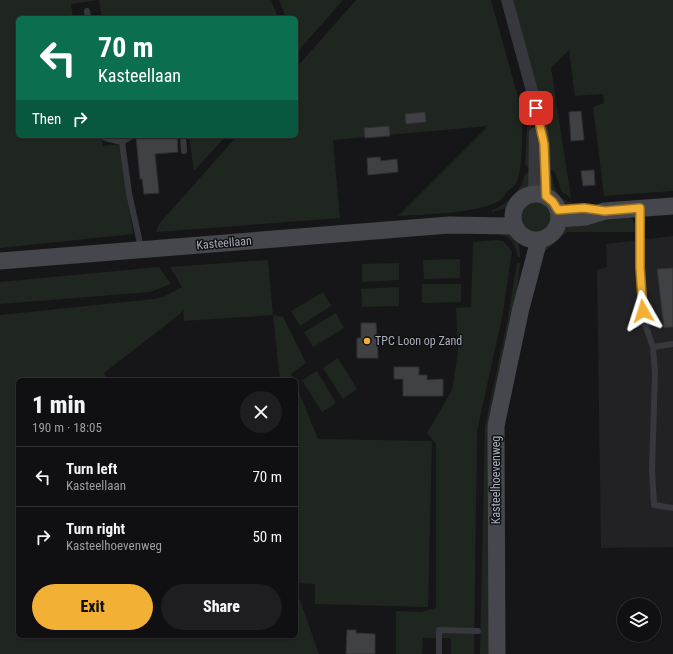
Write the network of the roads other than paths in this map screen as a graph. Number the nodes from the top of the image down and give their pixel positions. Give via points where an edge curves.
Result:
1 (507, 0) edge
2 (87, 11) dead end
3 (88, 16) edge
4 (105, 138) edge
5 (129, 138) edge
6 (183, 138) edge
7 (122, 142) junction
8 (184, 151) dead end
9 (540, 195) junction
10 (673, 206) edge
11 (640, 208) junction
12 (558, 215) junction
13 (523, 229) junction
14 (141, 250) junction
15 (0, 261) edge
16 (673, 344) edge
17 (653, 347) junction
18 (673, 508) edge
19 (478, 631) dead end
20 (439, 654) edge
21 (497, 654) edge

1 - 9 street via 533,96
2 - 3 lane
4 - 7 lane
5 - 7 lane
6 - 8 lane
7 - 14 lane
9 - 12 street via 553,202
9 - 13 street via 525,197 518,202
10 - 11 street
11 - 12 street via 605,211 584,208
11 - 17 lane via 641,298 645,324
12 - 13 street via 552,233
13 - 14 street, Kasteellaan via 489,216 449,225
13 - 21 street, Kasteelhoevenweg via 521,308 496,426
14 - 15 street, Kasteellaan
16 - 17 lane
17 - 18 lane via 654,505
19 - 20 lane via 439,630

